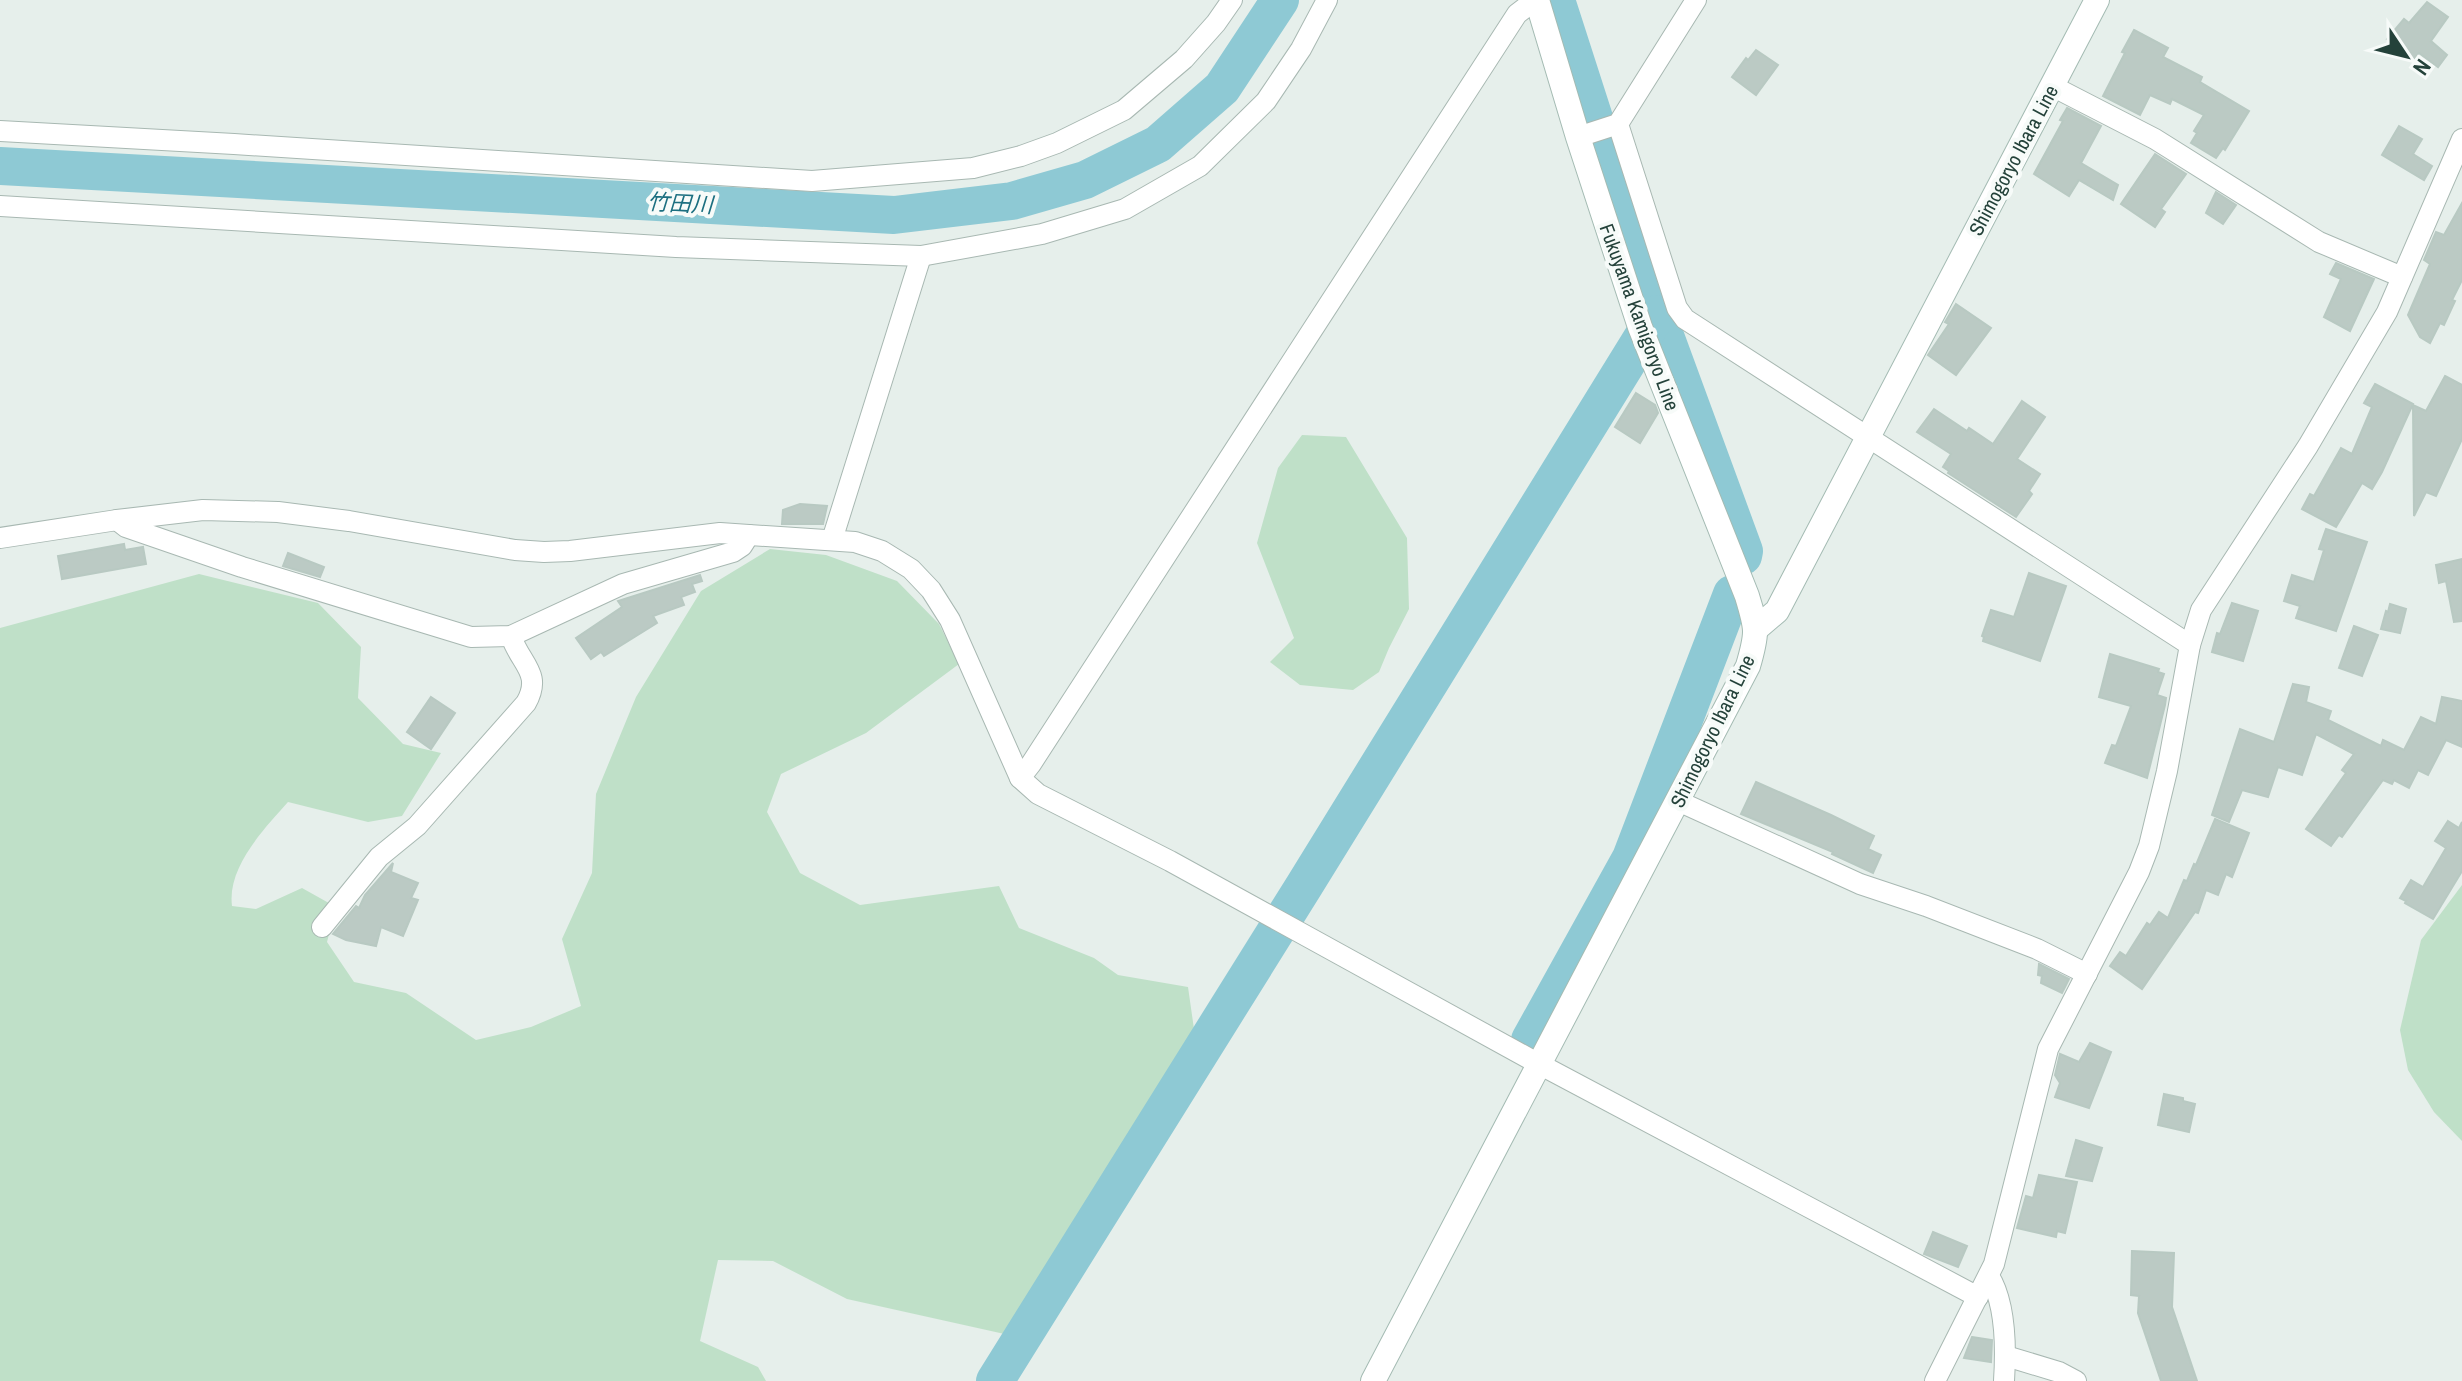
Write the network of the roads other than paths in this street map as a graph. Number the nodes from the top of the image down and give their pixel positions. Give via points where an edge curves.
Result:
1 (1232, 0) edge
2 (1327, 0) edge
3 (1536, 0) edge
4 (1696, 0) edge
5 (2097, 0) edge
6 (2052, 86) junction
7 (1616, 125) junction
8 (0, 131) edge
9 (1582, 136) junction
10 (2462, 139) edge
11 (0, 206) edge
12 (921, 256) junction
13 (2402, 277) junction
14 (1866, 438) junction
15 (117, 520) junction
16 (749, 535) junction
17 (0, 538) edge
18 (832, 540) junction
19 (1757, 628) junction
20 (511, 636) junction
21 (2190, 645) junction
22 (1020, 778) junction
23 (1678, 801) junction
24 (322, 927) dead end
25 (2087, 974) junction
26 (1539, 1064) junction
27 (1989, 1276) junction
28 (1978, 1297) junction
29 (2005, 1369) edge
30 (1373, 1381) edge
31 (1935, 1381) edge
32 (2048, 1381) edge
33 (2076, 1381) edge

1 - 8 street via 1184,59 1124,110 1057,143 973,168 812,181
2 - 12 street via 1266,101 1200,166 1125,209 1042,234
3 - 9 main road, Fukuyama Kamigoryo Line
3 - 22 street via 1517,14
4 - 7 street
5 - 6 main road, Shimogoryo Ibara Line
6 - 13 street via 2155,139 2319,242
6 - 14 main road, Shimogoryo Ibara Line
7 - 9 street
7 - 14 street via 1685,319
9 - 19 main road, Fukuyama Kamigoryo Line via 1650,356
10 - 13 street
11 - 12 street via 676,247
12 - 18 street
13 - 21 street via 2308,446 2207,597
14 - 19 main road, Shimogoryo Ibara Line via 1777,611
14 - 21 street
15 - 16 street via 203,510 278,512 544,552 720,533
15 - 17 street
15 - 20 street via 242,567 471,637
16 - 18 street
16 - 20 street via 733,552 623,584
18 - 22 street via 882,551 931,590 950,620
19 - 23 main road, Shimogoryo Ibara Line via 1748,666
20 - 24 street via 532,677 526,703 417,826 379,857
21 - 25 street via 2149,846
22 - 26 street via 1038,794
23 - 25 street via 1860,884 2037,949
23 - 26 main road, Shimogoryo Ibara Line
25 - 27 street via 2048,1049
26 - 28 street
26 - 30 main road, Shimogoryo Ibara Line
27 - 28 street
27 - 29 street via 1998,1291
28 - 31 street
29 - 32 street
29 - 33 street via 2059,1372

